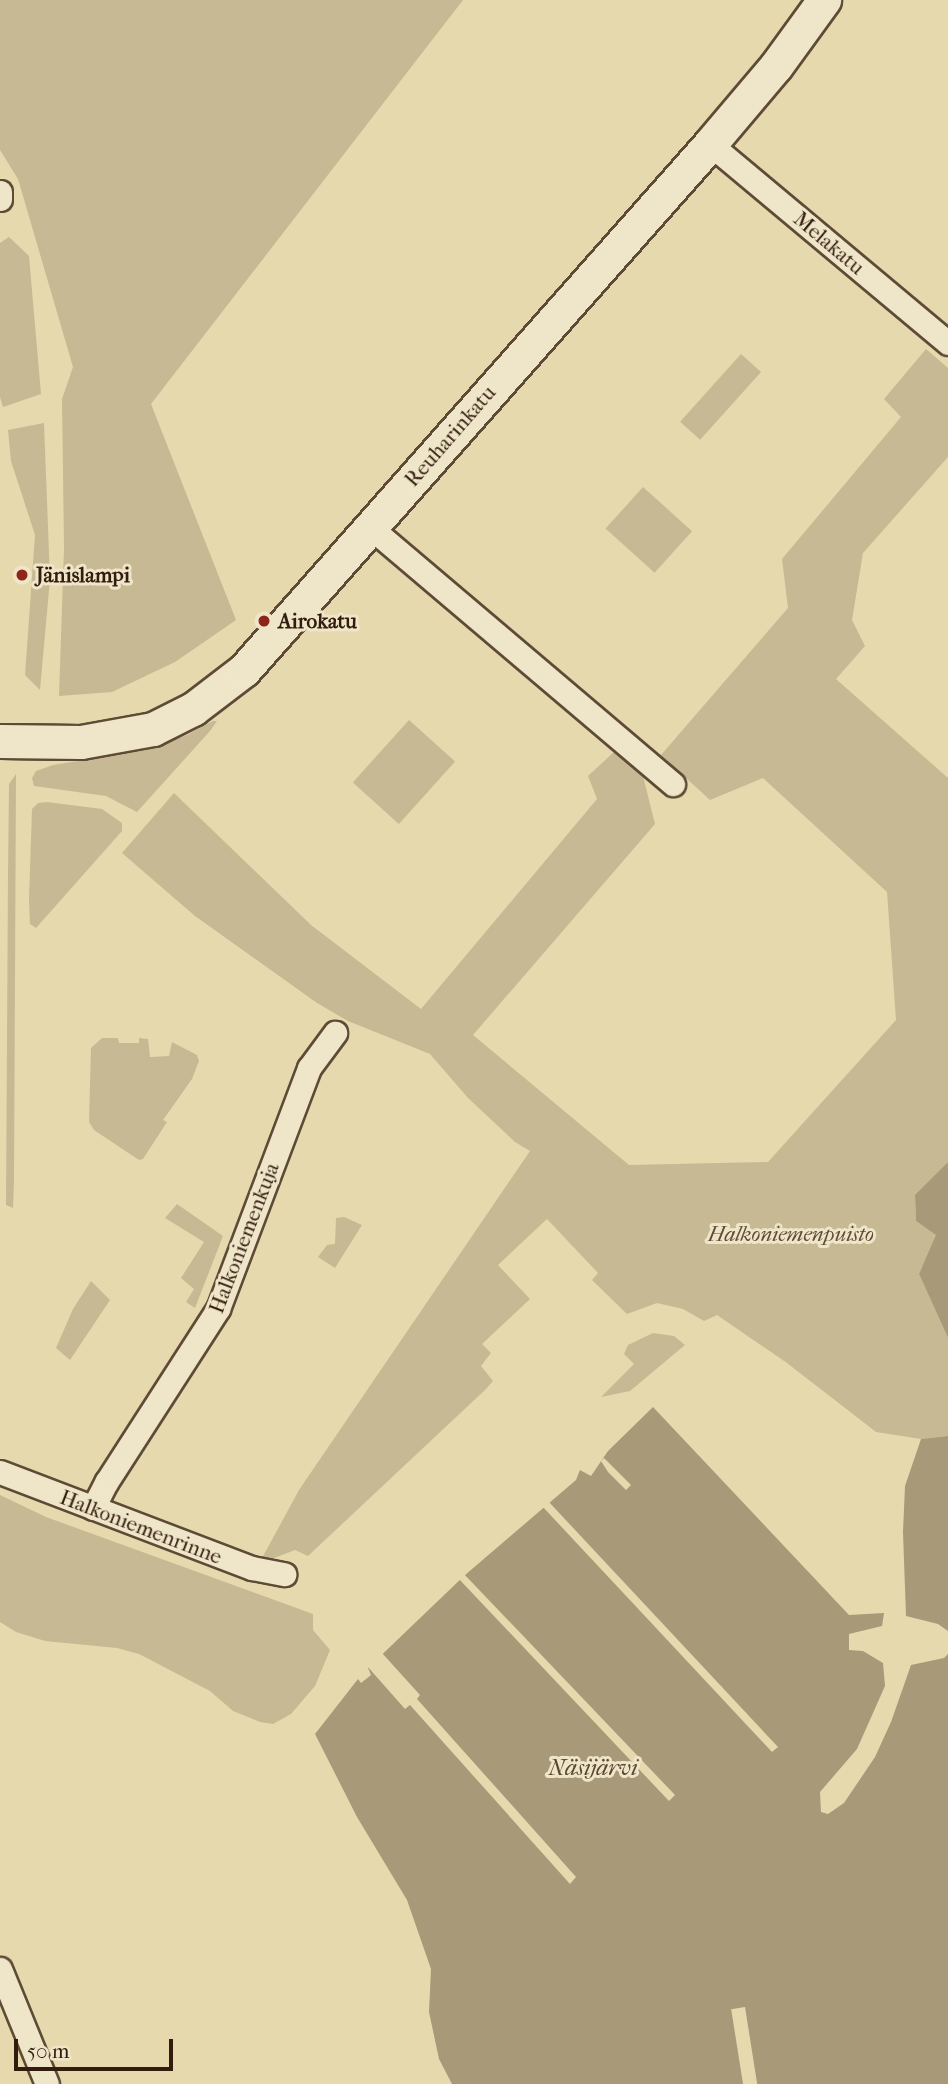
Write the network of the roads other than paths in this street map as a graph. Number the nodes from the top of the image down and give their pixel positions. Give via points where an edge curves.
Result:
1 (824, 0) edge
2 (710, 144) junction
3 (0, 192) edge
4 (0, 199) edge
5 (948, 343) edge
6 (371, 528) junction
7 (0, 741) edge
8 (673, 784) dead end
9 (335, 1033) dead end
10 (0, 1472) edge
11 (93, 1508) junction
12 (284, 1574) dead end
13 (0, 1969) edge
14 (47, 2084) edge

1 - 2 street, Reuharinkatu
2 - 5 street, Melakatu
2 - 6 street, Reuharinkatu
3 - 4 street
6 - 7 street, Reuharinkatu via 244,670 193,709 153,729 111,738
6 - 8 street
9 - 11 street, Halkoniemenkuja via 309,1068 218,1309
10 - 11 street, Halkoniemenrinne
11 - 12 street, Halkoniemenrinne via 252,1568
13 - 14 street

